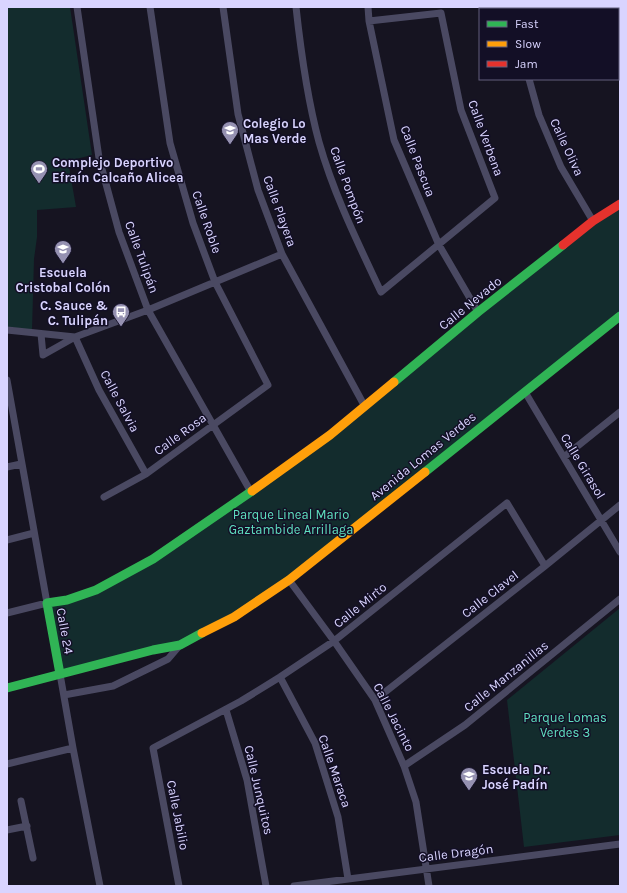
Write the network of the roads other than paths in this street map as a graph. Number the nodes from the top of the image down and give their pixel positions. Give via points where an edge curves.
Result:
1 (77, 7) edge
2 (150, 7) edge
3 (223, 7) edge
4 (296, 7) edge
5 (368, 7) edge
6 (369, 21) junction
7 (529, 80) edge
8 (620, 204) edge
9 (593, 221) junction
10 (439, 245) junction
11 (282, 254) junction
12 (215, 282) junction
13 (148, 310) junction
14 (478, 312) junction
15 (620, 316) edge
16 (7, 330) edge
17 (41, 334) junction
18 (76, 337) junction
19 (7, 380) edge
20 (268, 385) joint
21 (525, 392) junction
22 (364, 405) junction
23 (620, 412) edge
24 (213, 425) junction
25 (564, 457) junction
26 (21, 464) junction
27 (7, 468) edge
28 (146, 474) junction
29 (250, 492) junction
30 (104, 497) dead end
31 (620, 505) edge
32 (601, 520) junction
33 (34, 533) junction
34 (7, 540) edge
35 (620, 552) edge
36 (545, 566) junction
37 (289, 580) junction
38 (620, 599) edge
39 (47, 603) junction
40 (7, 613) edge
41 (334, 641) junction
42 (180, 646) junction
43 (60, 674) junction
44 (280, 677) junction
45 (7, 688) edge
46 (64, 695) junction
47 (375, 700) junction
48 (226, 710) junction
49 (73, 748) junction
50 (153, 748) joint
51 (7, 764) edge
52 (404, 766) junction
53 (21, 801) dead end
54 (27, 826) junction
55 (7, 830) edge
56 (620, 844) edge
57 (33, 858) dead end
58 (427, 869) junction
59 (348, 879) junction
60 (98, 885) edge
61 (179, 886) edge
62 (266, 886) edge
63 (294, 886) edge
64 (429, 886) edge

1 - 13 street, Calle Tulipán via 99,158 119,232
2 - 12 street, Calle Roble via 170,143 193,223
3 - 11 street, Calle Playera via 238,114 258,190
4 - 10 street, Calle Pompón via 305,79 319,143 346,218 381,292
5 - 6 street, Calle Pascua
6 - 10 street, Calle Pascua via 394,140
6 - 10 street, Calle Verbena via 441,13 461,110 496,198
7 - 9 street, Calle Oliva via 539,115 561,167
8 - 9 street, Calle Nevado
9 - 14 street, Calle Nevado
10 - 14 street, Calle Pascua
11 - 12 street
11 - 22 street, Calle Playera
12 - 13 street
12 - 20 street, Calle Roble
13 - 18 street
13 - 24 street, Calle Tulipán
14 - 22 street, Calle Nevado
15 - 21 street, Avenida Lomas Verdes
16 - 17 street
17 - 18 street
17 - 18 street via 43,355
18 - 28 street, Calle Salvia via 99,390
19 - 26 street, Calle 24
20 - 24 street, Calle Rosa
21 - 25 street, Calle Girasol
21 - 37 street, Avenida Lomas Verdes
22 - 29 street, Calle Nevado via 330,435
23 - 25 street
24 - 28 street, Calle Rosa
24 - 29 street, Calle Tulipán
25 - 32 street, Calle Girasol
26 - 27 street
26 - 33 street, Calle 24
28 - 30 street, Calle Rosa
29 - 39 street, Calle Nevado via 153,559 96,590 67,600
31 - 32 street, Calle Clavel
32 - 35 street, Calle Girasol
32 - 36 street, Calle Clavel
33 - 34 street
33 - 39 street, Calle 24
36 - 41 street, Calle Mirto via 507,503
36 - 47 street, Calle Clavel
37 - 41 street, Calle Jacinto
37 - 42 street, Avenida Lomas Verdes via 234,617
38 - 52 street, Calle Manzanillas via 465,725
39 - 40 street
39 - 43 street, Calle 24
41 - 44 street, Calle Mirto
41 - 47 street, Calle Jacinto
42 - 43 street, Avenida Lomas Verdes via 153,650
42 - 46 street via 168,658 112,686
43 - 45 street, Avenida Lomas Verdes
43 - 46 street, Calle 24
44 - 48 street, Calle Mirto
44 - 59 street, Calle Maraca via 315,744 338,817
46 - 49 street, Calle 24
47 - 52 street, Calle Jacinto
48 - 50 street, Calle Mirto
48 - 62 street, Calle Junquitos via 246,780
49 - 51 street
49 - 60 street, Calle 24
50 - 61 street, Calle Jabilio
52 - 58 street, Calle Jacinto via 416,802
53 - 54 street
54 - 55 street
54 - 57 street
56 - 58 street, Calle Dragón
58 - 59 street, Calle Dragón
58 - 64 street, Calle Jacinto
59 - 63 street, Calle Dragón

